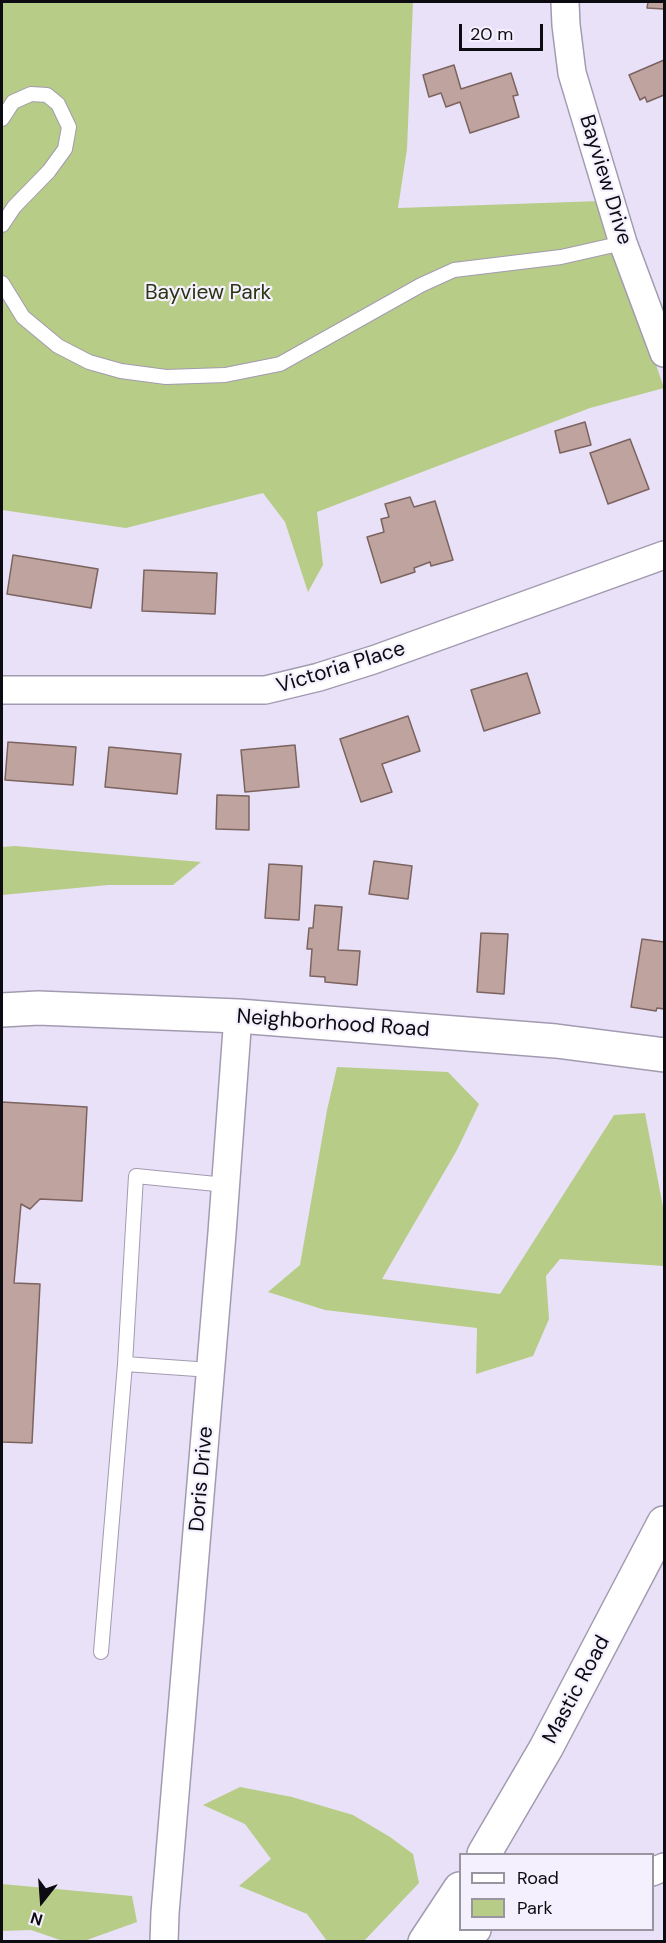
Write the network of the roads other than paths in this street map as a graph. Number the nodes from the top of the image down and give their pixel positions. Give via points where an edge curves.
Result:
1 (565, 2) edge
2 (2, 119) edge
3 (2, 225) edge
4 (623, 243) junction
5 (2, 283) edge
6 (664, 353) edge
7 (664, 555) edge
8 (2, 690) edge
9 (2, 1010) edge
10 (238, 1016) junction
11 (664, 1054) edge
12 (226, 1185) junction
13 (126, 1364) junction
14 (211, 1370) junction
15 (664, 1523) edge
16 (101, 1652) dead end
17 (485, 1853) edge
18 (459, 1891) edge
19 (468, 1931) edge
20 (164, 1941) edge
21 (426, 1941) edge

1 - 4 street, Bayview Drive via 572,74
2 - 3 lane via 13,102 31,94 47,95 58,104 69,127 65,149
4 - 5 lane via 561,257 454,270 280,364 225,375 121,372 89,362 58,346 23,317
4 - 6 street, Bayview Drive
7 - 8 street, Victoria Place via 373,660 265,690
9 - 10 street, Neighborhood Road
10 - 11 street, Neighborhood Road via 556,1041
10 - 12 street, Doris Drive
12 - 13 lane via 136,1176
12 - 14 street, Doris Drive
13 - 14 lane
13 - 16 lane
14 - 20 street, Doris Drive
15 - 17 street, Mastic Road via 546,1748
18 - 21 street
19 - 21 street

